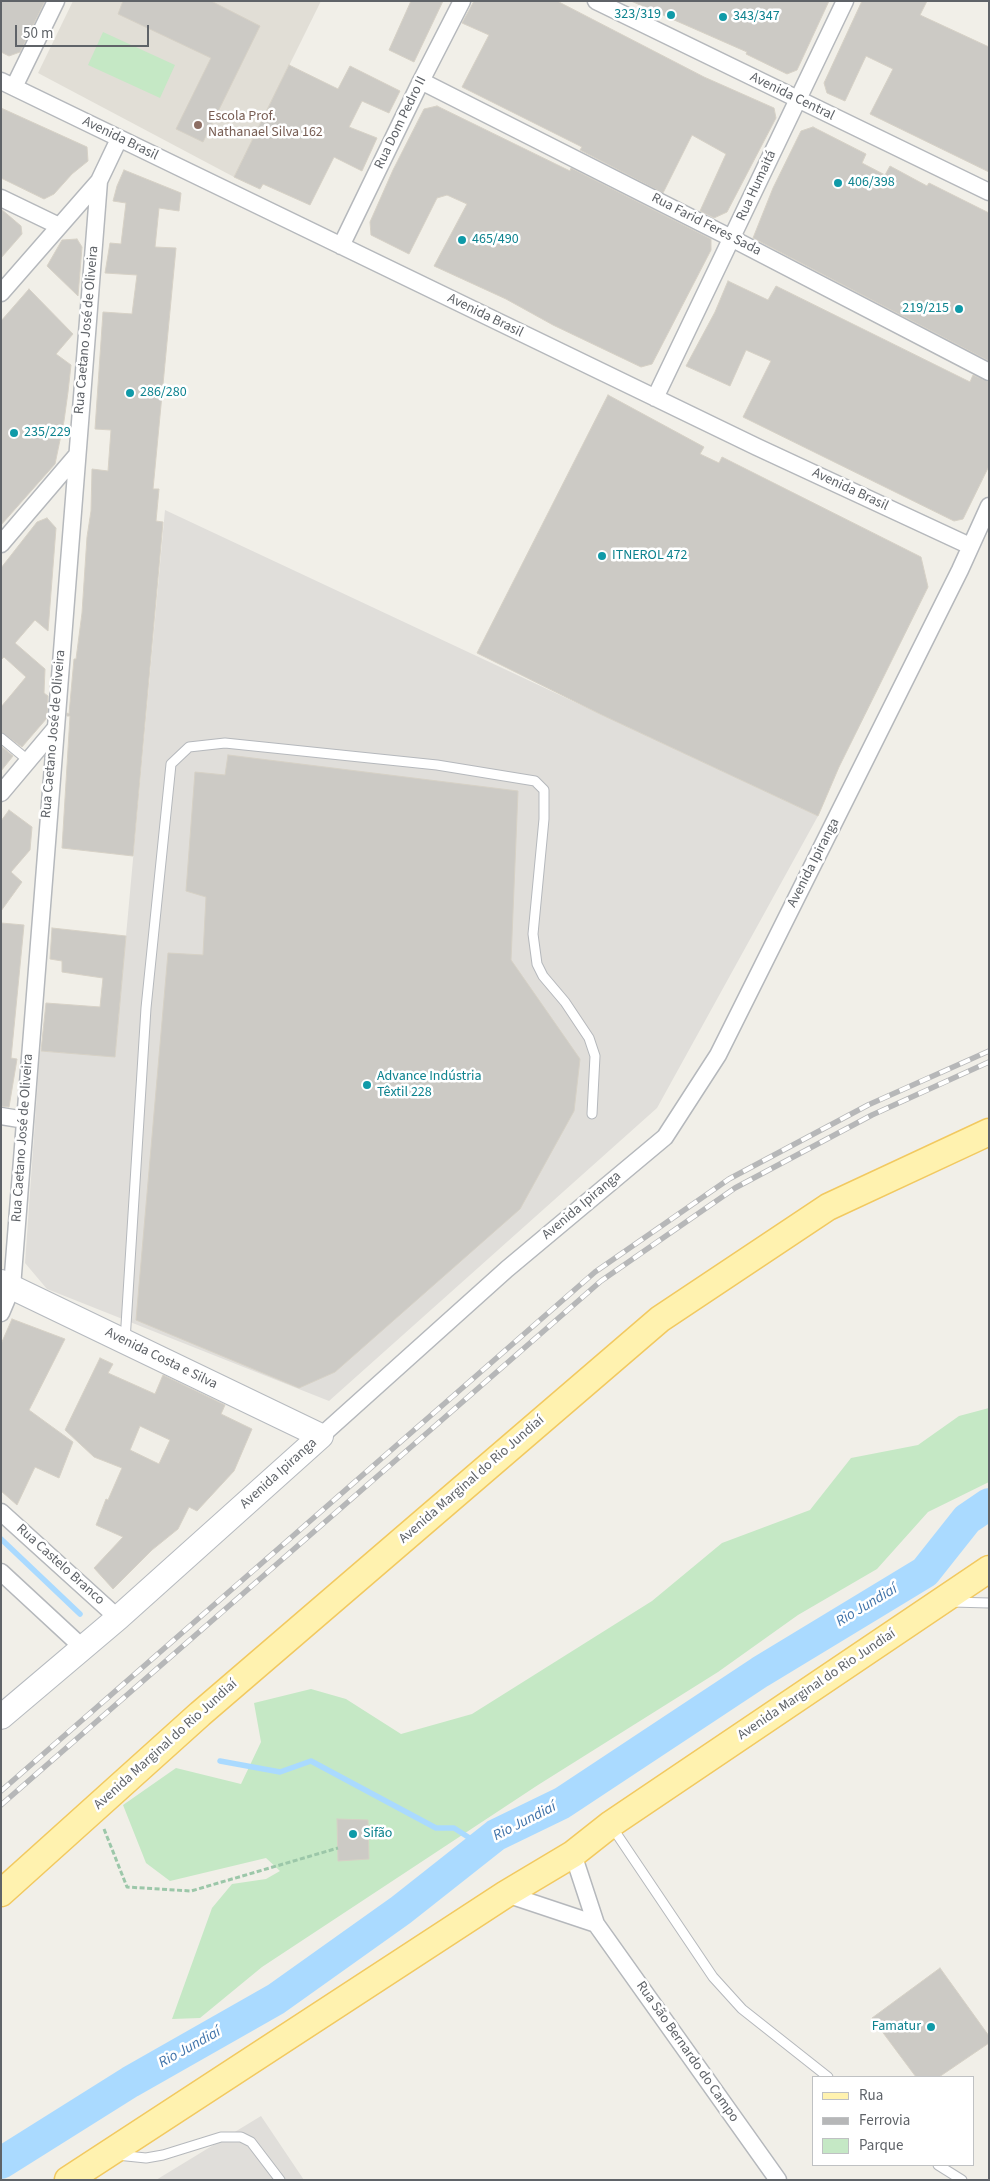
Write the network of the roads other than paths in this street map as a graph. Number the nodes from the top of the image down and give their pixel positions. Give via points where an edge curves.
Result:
1 (56, 1) edge
2 (462, 1) edge
3 (596, 1) edge
4 (845, 1) edge
5 (421, 81) junction
6 (8, 84) edge
7 (797, 100) junction
8 (119, 139) junction
9 (99, 181) junction
10 (989, 192) edge
11 (1, 198) edge
12 (58, 226) junction
13 (733, 239) junction
14 (341, 246) junction
15 (1, 293) edge
16 (989, 372) edge
17 (655, 398) junction
18 (77, 455) junction
19 (989, 506) edge
20 (1, 544) edge
21 (970, 546) junction
22 (54, 730) junction
23 (1, 738) edge
24 (29, 761) junction
25 (1, 793) edge
26 (592, 1114) dead end
27 (1, 1116) edge
28 (25, 1120) junction
29 (989, 1132) edge
30 (6, 1284) edge
31 (1, 1313) edge
32 (124, 1341) junction
33 (321, 1436) junction
34 (1, 1512) edge
35 (989, 1569) edge
36 (1, 1572) edge
37 (940, 1602) junction
38 (989, 1603) edge
39 (115, 1620) junction
40 (85, 1644) junction
41 (1, 1717) edge
42 (611, 1824) junction
43 (573, 1854) junction
44 (1, 1894) edge
45 (506, 1894) junction
46 (596, 1924) junction
47 (827, 2076) edge
48 (107, 2154) junction
49 (940, 2166) edge
50 (68, 2180) edge
51 (280, 2180) edge
52 (778, 2180) edge
53 (962, 2180) edge

1 - 6 street
2 - 5 street, Rua Dom Pedro II
3 - 7 street, Avenida Central
4 - 7 street, Rua Humaitá
5 - 13 street, Rua Farid Feres Sada
5 - 14 street, Rua Dom Pedro II
6 - 8 street, Avenida Brasil
7 - 10 street, Avenida Central
7 - 13 street, Rua Humaitá
8 - 9 street
8 - 14 street, Avenida Brasil
9 - 12 street
9 - 18 street, Rua Caetano José de Oliveira
11 - 12 street
12 - 15 street
13 - 16 street, Rua Farid Feres Sada
13 - 17 street, Rua Humaitá
14 - 17 street, Avenida Brasil
17 - 21 street, Avenida Brasil
18 - 20 street
18 - 22 street, Rua Caetano José de Oliveira
19 - 21 street, Avenida Ipiranga
21 - 33 street, Avenida Ipiranga via 718,1055 665,1137 507,1269
22 - 24 street
22 - 28 street, Rua Caetano José de Oliveira
23 - 24 lane
24 - 25 street
26 - 32 lane via 595,1056 589,1038 537,964 533,934 544,790 534,781 438,765 225,743 189,747 172,764 146,1008
27 - 28 street
28 - 30 street, Rua Caetano José de Oliveira
29 - 44 main road, Avenida Marginal do Rio Jundiaí via 828,1206 660,1319 200,1714
30 - 31 street
30 - 32 main road, Avenida Costa e Silva
32 - 33 main road, Avenida Costa e Silva
33 - 39 main road, Avenida Ipiranga
34 - 39 street, Rua Castelo Branco
35 - 37 main road, Avenida Marginal do Rio Jundiaí
36 - 40 street
37 - 38 lane
37 - 42 main road, Avenida Marginal do Rio Jundiaí
39 - 40 main road, Avenida Ipiranga
40 - 41 main road, Avenida Ipiranga
42 - 43 main road, Avenida Marginal do Rio Jundiaí
42 - 47 lane via 713,1976 742,2009
43 - 45 main road, Avenida Marginal do Rio Jundiaí
43 - 46 street, Rua São Bernardo do Campo
45 - 46 street
45 - 48 main road, Avenida Marginal do Rio Jundiaí
46 - 52 street, Rua São Bernardo do Campo
48 - 50 main road, Avenida Marginal do Rio Jundiaí
48 - 51 lane via 146,2158 221,2137 241,2137 251,2142
49 - 53 lane

